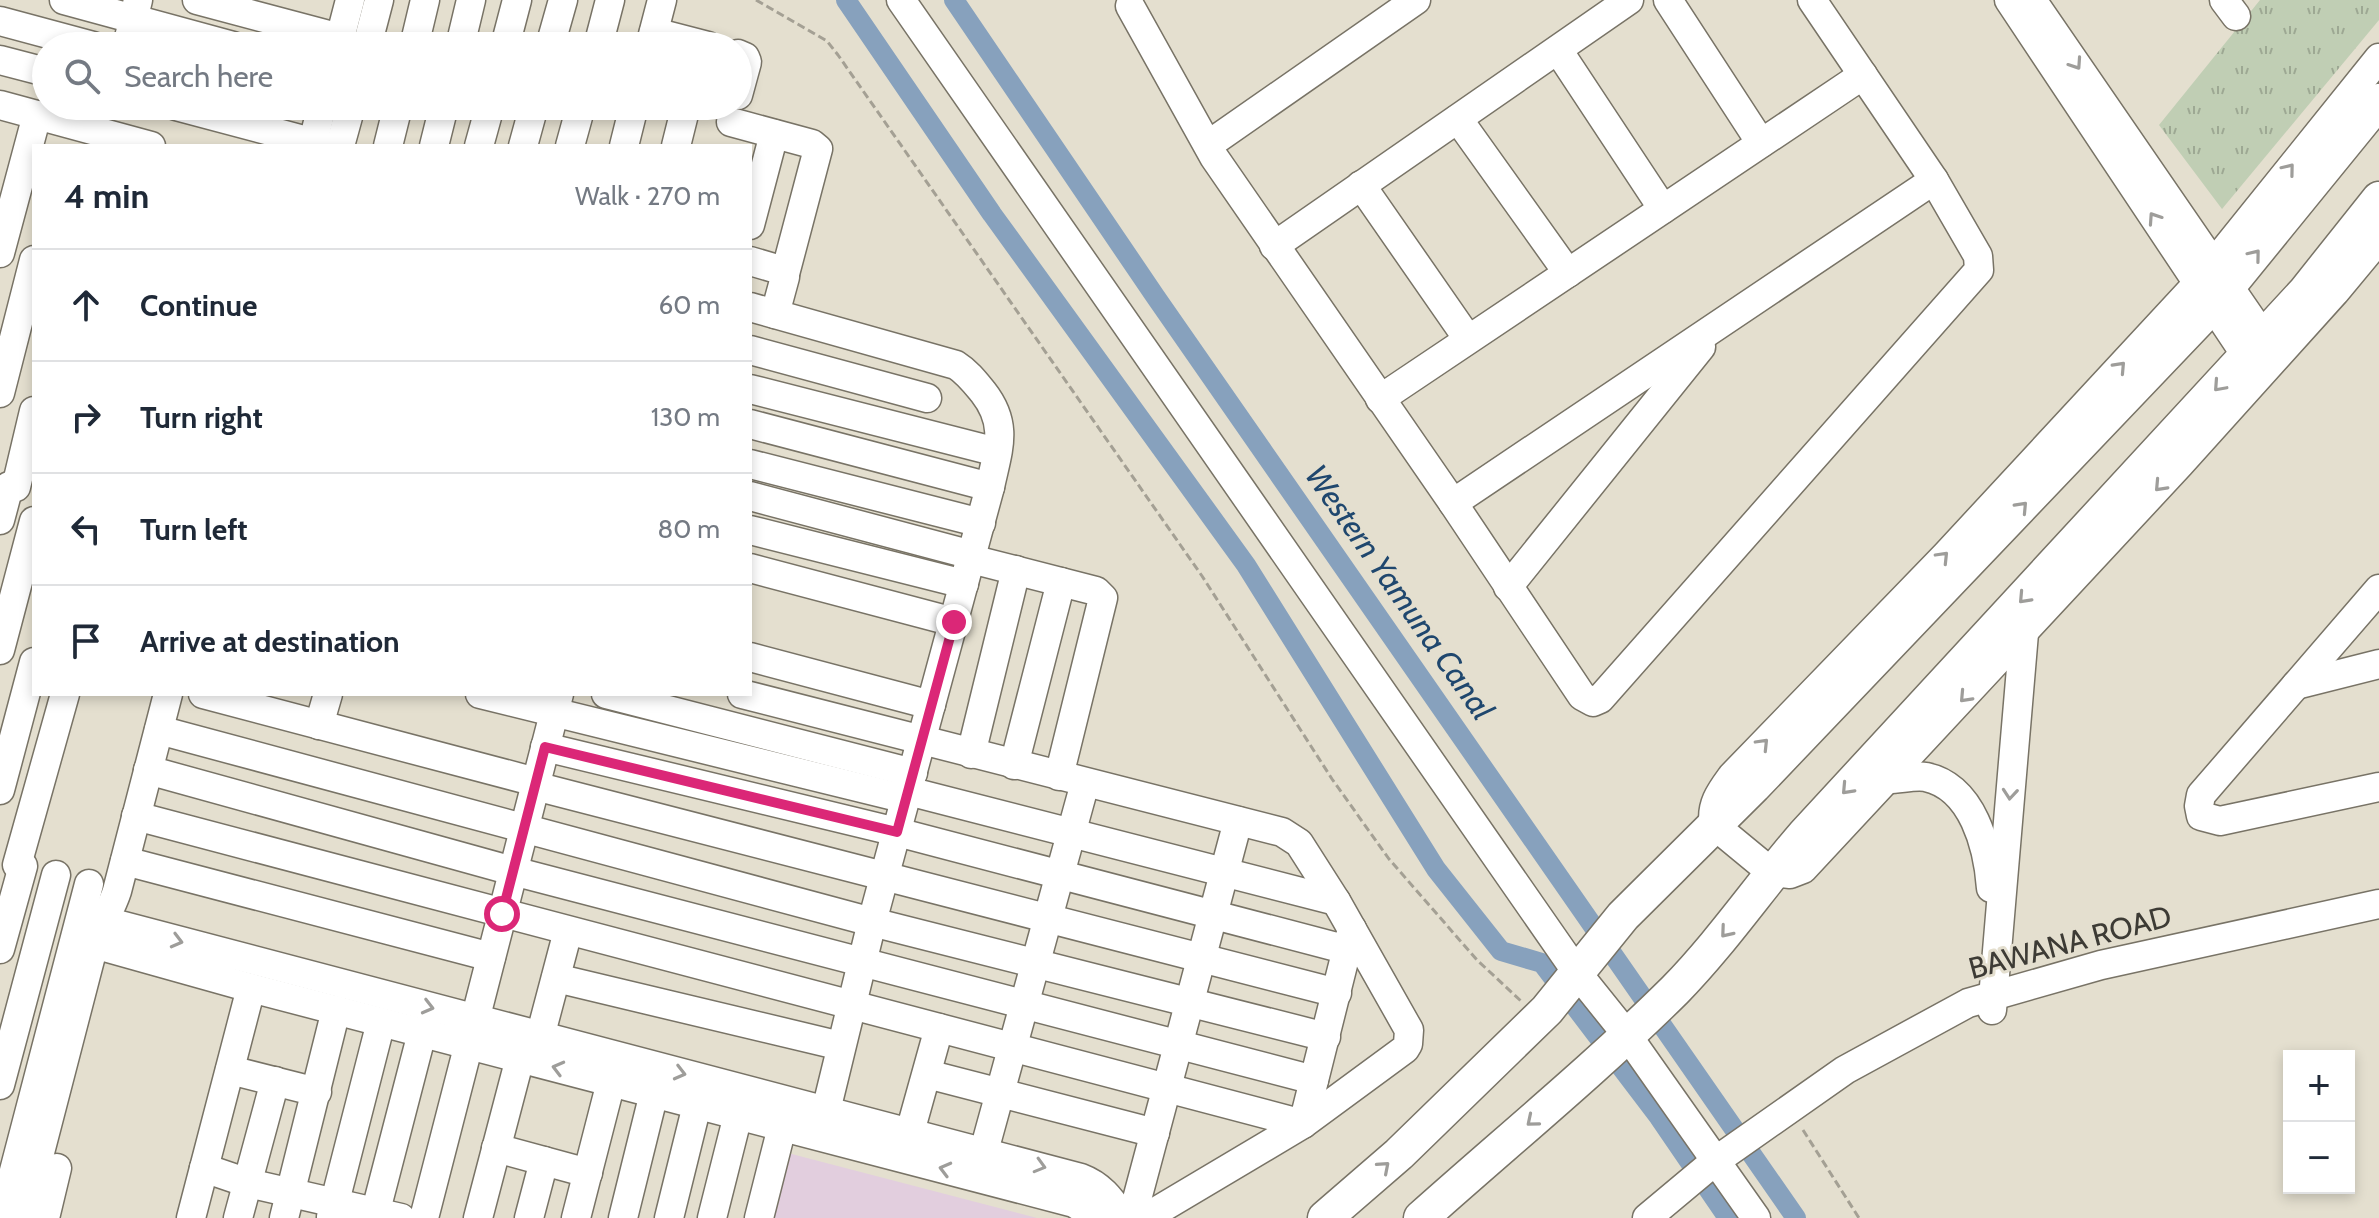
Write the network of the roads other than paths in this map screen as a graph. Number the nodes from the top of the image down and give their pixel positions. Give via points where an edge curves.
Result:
1 (64, 0) edge
2 (197, 0) edge
3 (379, 0) edge
4 (425, 0) edge
5 (471, 0) edge
6 (517, 0) edge
7 (563, 0) edge
8 (610, 0) edge
9 (662, 0) edge
10 (901, 0) edge
11 (1416, 0) edge
12 (1629, 0) edge
13 (1668, 0) edge
14 (1812, 0) edge
15 (2009, 0) edge
16 (2032, 0) edge
17 (345, 1) edge
18 (1132, 2) edge
19 (0, 21) edge
20 (133, 22) edge
21 (41, 32) edge
22 (175, 32) edge
23 (309, 32) edge
24 (347, 32) edge
25 (356, 32) edge
26 (417, 32) edge
27 (463, 32) edge
28 (509, 32) edge
29 (554, 32) edge
30 (602, 32) edge
31 (654, 32) edge
32 (1558, 50) junction
33 (2379, 58) edge
34 (0, 60) edge
35 (32, 68) edge
36 (1863, 75) junction
37 (2379, 101) edge
38 (2, 113) edge
39 (32, 115) edge
40 (1458, 119) junction
41 (36, 120) edge
42 (44, 120) edge
43 (229, 120) edge
44 (321, 120) edge
45 (341, 120) edge
46 (394, 120) edge
47 (440, 120) edge
48 (486, 120) edge
49 (530, 120) edge
50 (577, 120) edge
51 (630, 120) edge
52 (682, 120) edge
53 (739, 120) edge
54 (774, 134) junction
55 (66, 135) edge
56 (99, 139) edge
57 (1761, 143) junction
58 (135, 144) edge
59 (319, 144) edge
60 (323, 144) edge
61 (324, 144) edge
62 (388, 144) edge
63 (434, 144) edge
64 (480, 144) edge
65 (524, 144) edge
66 (571, 144) edge
67 (624, 144) edge
68 (676, 144) edge
69 (1208, 145) junction
70 (1934, 180) junction
71 (1361, 185) junction
72 (2379, 199) edge
73 (1663, 209) junction
74 (752, 217) edge
75 (2379, 239) edge
76 (1274, 246) junction
77 (0, 253) edge
78 (752, 262) edge
79 (32, 268) edge
80 (1568, 273) junction
81 (785, 274) junction
82 (2213, 285) junction
83 (763, 310) edge
84 (1718, 326) junction
85 (1468, 339) junction
86 (752, 351) edge
87 (2262, 357) junction
88 (936, 359) junction
89 (752, 390) edge
90 (0, 393) edge
91 (927, 398) junction
92 (1380, 399) junction
93 (32, 419) edge
94 (752, 425) edge
95 (918, 432) junction
96 (997, 452) junction
97 (752, 465) edge
98 (15, 487) edge
99 (990, 487) junction
100 (752, 497) edge
101 (1453, 503) junction
102 (0, 520) edge
103 (981, 523) junction
104 (32, 529) edge
105 (752, 530) edge
106 (969, 566) junction
107 (752, 569) edge
108 (1016, 570) junction
109 (1061, 582) junction
110 (1508, 587) junction
111 (2379, 589) edge
112 (954, 622) junction
113 (2024, 633) junction
114 (0, 650) edge
115 (752, 658) edge
116 (2379, 664) edge
117 (32, 670) edge
118 (2296, 685) junction
119 (64, 696) edge
120 (168, 696) edge
121 (210, 696) edge
122 (327, 696) edge
123 (495, 696) edge
124 (612, 696) edge
125 (750, 696) edge
126 (556, 704) edge
127 (931, 705) junction
128 (319, 725) junction
129 (159, 730) junction
130 (921, 741) junction
131 (545, 747) junction
132 (971, 754) junction
133 (1014, 765) junction
134 (148, 770) junction
135 (1072, 779) junction
136 (1889, 779) junction
137 (536, 784) junction
138 (2379, 787) edge
139 (909, 788) junction
140 (0, 790) edge
141 (136, 816) junction
142 (1238, 821) junction
143 (1714, 825) junction
144 (524, 829) junction
145 (897, 832) junction
146 (1071, 833) junction
147 (125, 861) junction
148 (14, 864) edge
149 (513, 871) junction
150 (1224, 872) junction
151 (1771, 872) junction
152 (56, 875) junction
153 (1060, 875) junction
154 (885, 876) junction
155 (89, 884) junction
156 (1336, 901) junction
157 (2379, 904) edge
158 (502, 914) junction
159 (1213, 914) junction
160 (1048, 919) junction
161 (109, 922) junction
162 (872, 922) junction
163 (2379, 924) edge
164 (568, 931) junction
165 (1350, 939) junction
166 (0, 949) edge
167 (491, 957) junction
168 (1201, 958) junction
169 (863, 962) junction
170 (1036, 963) junction
171 (1578, 974) junction
172 (556, 978) junction
173 (251, 988) junction
174 (1337, 993) junction
175 (1189, 1002) junction
176 (1984, 1004) junction
177 (852, 1005) junction
178 (1025, 1005) junction
179 (336, 1010) junction
180 (381, 1022) junction
181 (939, 1028) junction
182 (473, 1032) junction
183 (422, 1033) junction
184 (540, 1037) junction
185 (1326, 1037) junction
186 (1625, 1037) junction
187 (1178, 1045) junction
188 (841, 1046) junction
189 (1013, 1048) junction
190 (520, 1058) junction
191 (230, 1070) junction
192 (927, 1074) junction
193 (1314, 1080) junction
194 (275, 1081) junction
195 (611, 1082) junction
196 (0, 1085) edge
197 (1167, 1088) junction
198 (317, 1092) junction
199 (654, 1093) junction
200 (1001, 1093) junction
201 (697, 1105) junction
202 (738, 1115) junction
203 (823, 1124) junction
204 (1303, 1124) junction
205 (782, 1127) junction
206 (910, 1132) junction
207 (1771, 1132) junction
208 (1155, 1133) junction
209 (496, 1148) junction
210 (984, 1151) junction
211 (544, 1161) junction
212 (1722, 1167) junction
213 (204, 1168) junction
214 (588, 1173) junction
215 (248, 1183) junction
216 (23, 1205) edge
217 (288, 1205) edge
218 (333, 1210) edge
219 (384, 1216) edge
220 (191, 1218) edge
221 (238, 1218) edge
222 (424, 1218) edge
223 (478, 1218) edge
224 (529, 1218) edge
225 (576, 1218) edge
226 (623, 1218) edge
227 (669, 1218) edge
228 (712, 1218) edge
229 (759, 1218) edge
230 (1098, 1218) edge
231 (1124, 1218) edge
232 (1132, 1218) edge
233 (1145, 1218) edge
234 (1325, 1218) edge
235 (1421, 1218) edge
236 (1647, 1218) edge
237 (1676, 1218) edge
238 (1756, 1218) edge

1 - 20 street
2 - 23 street
3 - 25 street
4 - 26 street
5 - 27 street
6 - 28 street
7 - 29 street
8 - 30 street
9 - 31 street
10 - 171 street
11 - 69 street
12 - 32 street
13 - 57 street
14 - 36 street
82 -> 15 street
16 -> 82 street
17 - 24 street
18 - 69 street
19 - 21 street
20 - 22 street
32 - 40 street
32 - 73 street
82 -> 33 street
34 - 35 street
36 - 57 street
36 - 70 street
82 -> 37 main road
38 - 39 street
40 - 71 street
40 - 80 street
41 - 77 street
42 - 55 street
43 - 59 street
44 - 60 street
45 - 61 street
46 - 62 street
47 - 63 street
48 - 64 street
49 - 65 street
50 - 66 street
51 - 67 street
52 - 68 street
53 - 54 street
54 - 74 street
54 - 81 street via 812,144 818,153
55 - 56 street
56 - 58 street
57 - 73 street
69 - 76 street
70 - 84 street
70 - 110 street via 1978,256 1974,279 1600,699 1582,696
71 - 76 street
71 - 85 street
72 - 87 main road via 2305,292
73 - 80 street
75 - 87 street
76 - 92 street
78 - 81 street
79 - 90 street
80 - 85 street
81 - 83 street
82 - 87 street
143 -> 82 main road via 1993,537
83 - 88 street
84 - 101 street
84 - 110 street
85 - 92 street
86 - 91 street
87 -> 113 street
87 -> 151 main road
88 - 91 street
88 - 96 street via 963,370 995,406 1000,427
89 - 95 street
91 - 95 street
92 - 101 street
93 - 98 street
94 - 99 street
95 - 96 street
96 - 99 street
97 - 103 street
98 - 102 street
99 - 103 street
100 - 106 street
101 - 110 street
103 - 106 street
104 - 114 street
105 - 106 street
106 - 108 street
106 - 112 street
107 - 112 street
108 - 109 street
108 - 132 street
109 - 133 street
109 - 135 street via 1096,591 1103,598
111 - 118 street
112 - 127 street
113 -> 136 street
113 -> 176 street
115 - 127 street
116 - 118 street
117 - 140 street
118 - 138 street via 2201,795 2201,816 2220,821
119 - 148 street
120 - 129 street
121 - 128 street
122 - 128 street
123 - 126 street
124 - 139 street
125 - 130 street
126 - 131 street
126 - 139 street
127 - 130 street
128 - 137 street
129 - 134 street
129 - 144 street
130 - 132 street
130 - 139 street
131 - 137 street
131 - 145 street
132 - 133 street
133 - 135 street
134 - 141 street
134 - 149 street
135 - 142 street
135 - 146 street
136 - 151 street via 1803,869
136 - 176 street via 1925,777 1954,790 1976,822 1989,867 1992,921 1982,973
137 - 144 street
137 - 154 street
139 - 145 street
139 - 146 street
141 - 147 street
141 - 158 street
142 - 150 street
142 - 156 street via 1292,837
143 - 151 street
143 - 171 main road via 1623,916
144 - 149 street
144 - 162 street
145 - 153 street
145 - 154 street
146 - 150 street
146 - 153 street
147 - 161 street
147 - 167 street
148 - 152 street
148 - 166 street
149 - 158 street
149 - 169 street
150 - 156 street
150 - 159 street
151 -> 186 main road via 1677,988
152 - 155 street
152 - 196 street
153 - 159 street
153 - 160 street
154 - 160 street
154 - 162 street
155 - 161 street
155 - 216 street
156 - 165 street
157 - 176 street, BAWANA ROAD via 2101,965
158 - 164 street
158 - 167 street
159 - 165 street
159 - 168 street
160 - 168 street
160 - 170 street
161 - 173 street
161 -> 182 street
161 - 216 street
162 - 169 street
162 - 170 street
163 - 176 street, BAWANA ROAD via 2106,984
164 - 172 street
164 - 177 street
165 - 174 street
165 - 204 street via 1409,1030 1408,1044
167 - 182 street
168 - 174 street
168 - 175 street
169 - 177 street
169 - 178 street
170 - 175 street
170 - 178 street
171 - 186 street
234 -> 171 main road via 1399,1154
172 - 184 street
172 - 188 street
173 - 179 street
173 - 191 street
174 - 185 street
175 - 185 street
175 - 187 street
176 - 207 street, BAWANA ROAD via 1799,1122
176 - 207 street, BAWANA ROAD via 1845,1070
177 - 181 street
177 - 188 street
178 - 187 street
178 - 189 street
179 - 180 street
179 - 198 street
180 - 183 street
180 - 218 street
181 - 189 street
181 - 192 street
182 - 183 street
182 - 184 street
182 - 190 street
182 - 222 street
183 - 219 street
184 -> 203 street
185 - 193 street
186 - 212 street
186 -> 235 main road
187 - 193 street
187 - 197 street
188 - 203 street
189 - 197 street
189 - 200 street
195 -> 190 street
190 - 209 street
191 - 194 street
191 - 213 street
192 - 200 street
192 - 206 street
193 - 204 street
194 - 198 street
194 - 215 street
195 - 199 street
195 - 214 street
197 - 204 street
197 - 208 street
198 - 217 street
199 - 201 street
199 - 226 street
200 - 208 street
200 - 210 street
201 - 202 street
201 - 227 street
202 - 205 street
202 - 228 street
203 - 205 street
203 - 206 street
230 -> 203 street via 1074,1203
204 - 233 street
205 - 229 street
206 - 210 street
207 - 212 street, BAWANA ROAD
208 - 232 street
209 - 211 street
209 - 223 street
210 -> 231 street via 1096,1184
211 - 214 street
211 - 224 street
212 - 236 street, BAWANA ROAD
212 - 237 street, BAWANA ROAD
212 - 238 street
213 - 215 street
213 - 220 street
214 - 225 street
215 - 217 street
215 - 221 street
217 - 218 street
218 - 219 street

